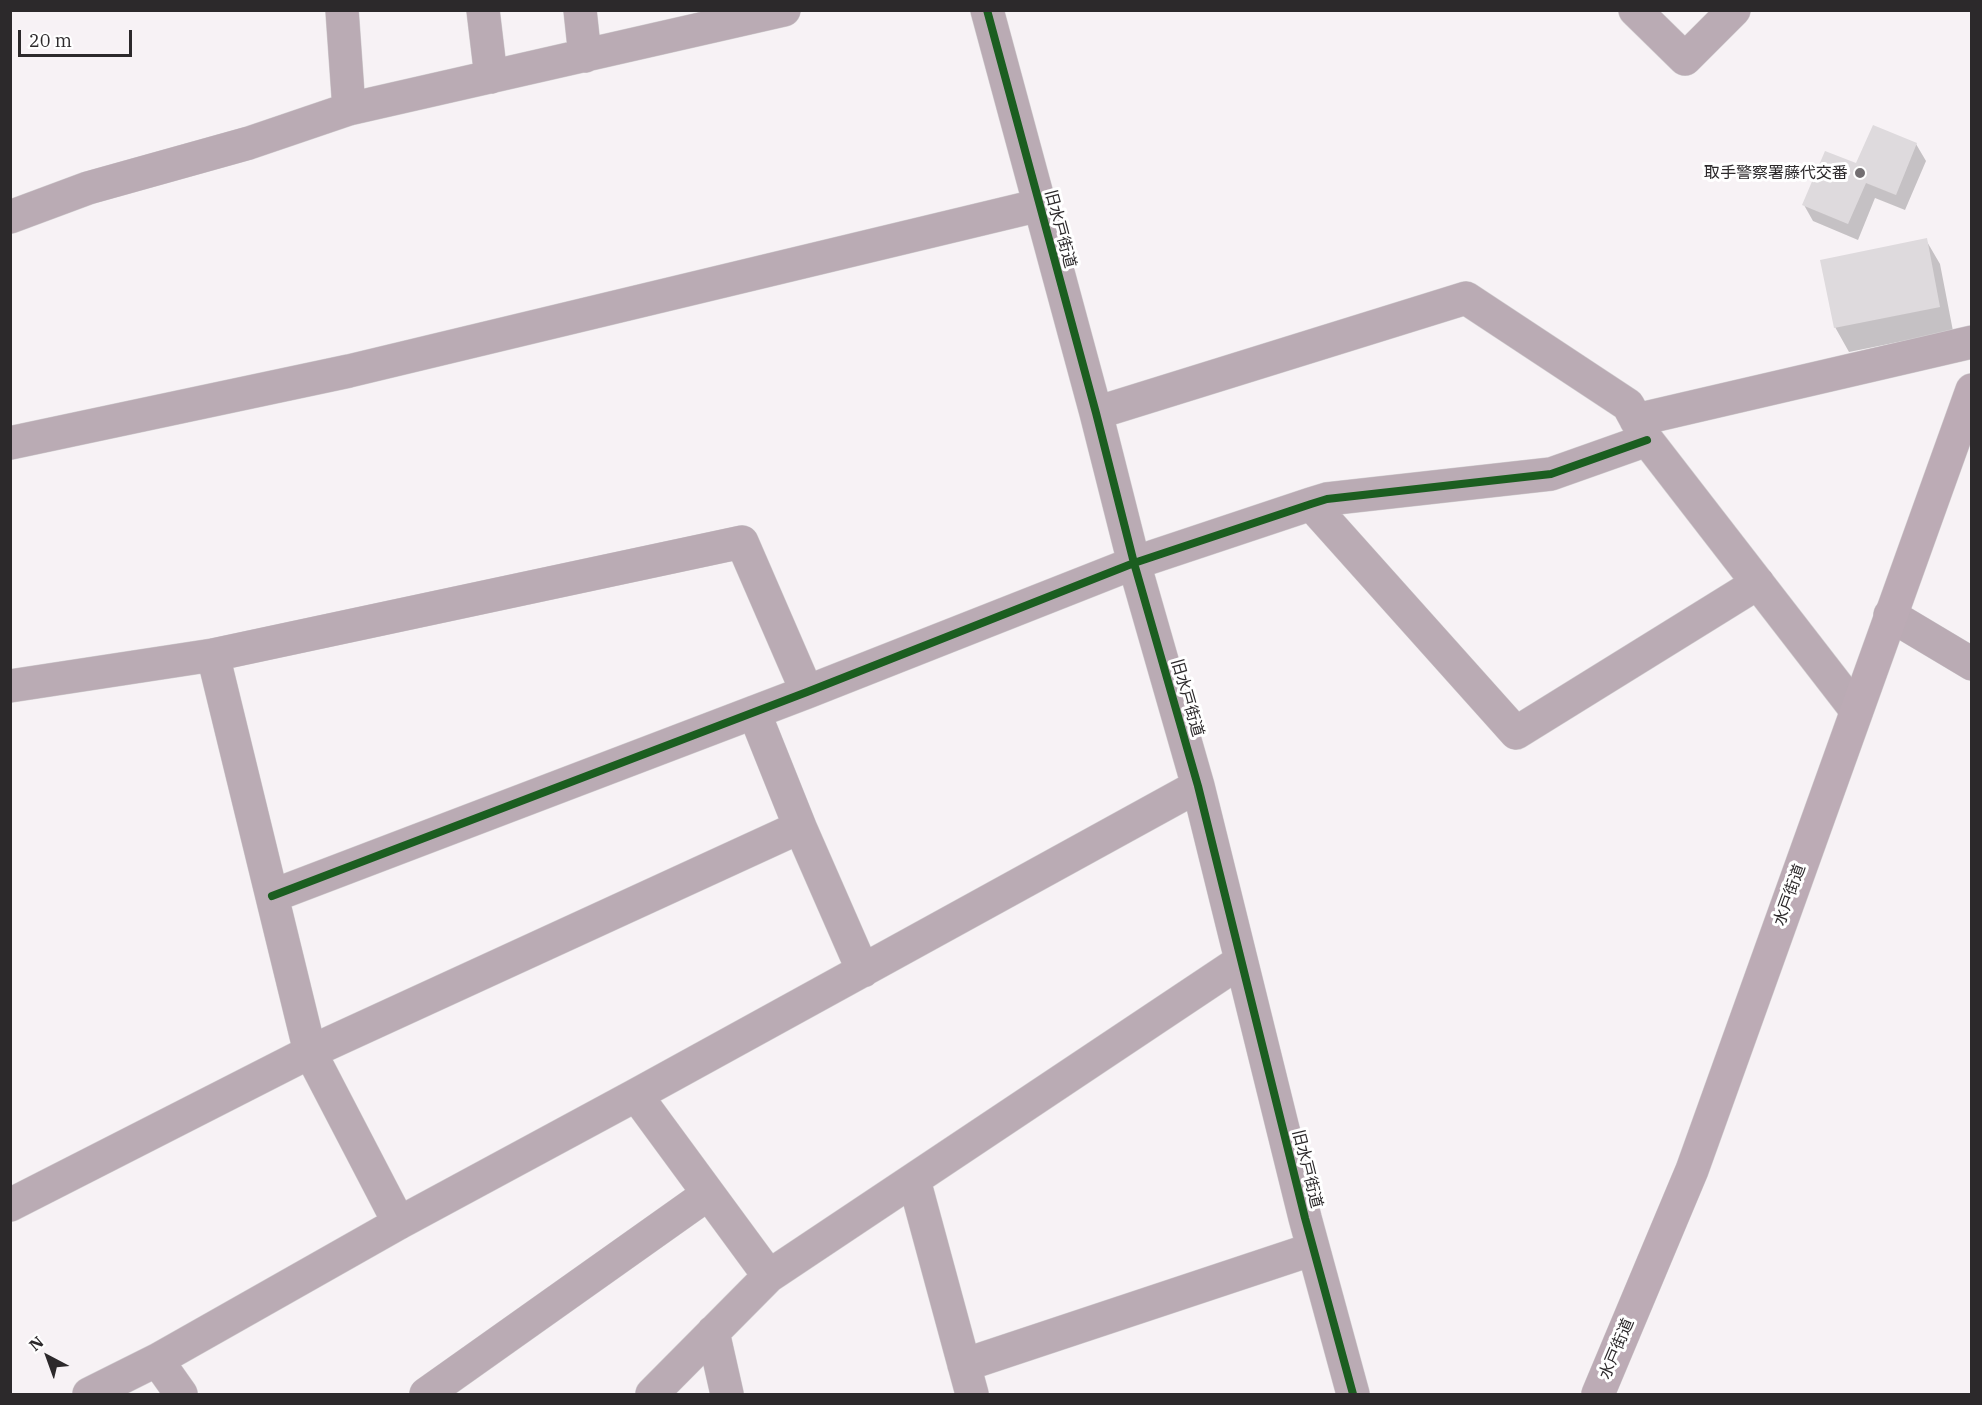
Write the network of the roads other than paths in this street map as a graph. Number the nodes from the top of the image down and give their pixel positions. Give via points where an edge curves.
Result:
1 (342, 10) edge
2 (483, 10) edge
3 (580, 10) edge
4 (784, 10) edge
5 (987, 10) edge
6 (1635, 10) edge
7 (1734, 10) edge
8 (585, 56) junction
9 (491, 77) junction
10 (349, 109) junction
11 (1040, 205) junction
12 (10, 217) edge
13 (1971, 342) edge
14 (1971, 390) edge
15 (1096, 413) junction
16 (1642, 430) junction
17 (10, 443) edge
18 (1311, 504) junction
19 (1134, 563) junction
20 (1758, 583) junction
21 (1890, 615) junction
22 (213, 655) junction
23 (1971, 664) edge
24 (10, 686) edge
25 (807, 692) junction
26 (1856, 710) junction
27 (754, 712) junction
28 (1198, 786) junction
29 (800, 827) junction
30 (272, 896) junction
31 (1241, 961) junction
32 (862, 971) junction
33 (310, 1052) junction
34 (636, 1095) junction
35 (914, 1180) junction
36 (708, 1194) junction
37 (10, 1205) edge
38 (399, 1223) junction
39 (1313, 1249) junction
40 (769, 1276) junction
41 (713, 1332) junction
42 (157, 1360) junction
43 (968, 1380) edge
44 (89, 1395) edge
45 (181, 1395) edge
46 (426, 1395) edge
47 (652, 1395) edge
48 (727, 1395) edge
49 (1353, 1395) edge
50 (1598, 1395) edge

1 - 10 street
2 - 9 street
3 - 8 street
4 - 8 street
5 - 11 street, 旧水戸街道
6 - 7 street via 1685,59
8 - 9 street
9 - 10 street
10 - 12 street via 249,143 88,188
11 - 15 street, 旧水戸街道
11 - 17 street via 349,371
13 - 16 street
14 - 21 main road, 水戸街道
15 - 16 street via 1466,297 1629,405
15 - 19 street, 旧水戸街道
16 - 18 street via 1551,474
16 - 20 street
18 - 19 street
18 - 20 street via 1516,733
19 - 25 street
19 - 28 street, 旧水戸街道
20 - 26 street
21 - 23 street
21 - 26 main road, 水戸街道
22 - 24 street
22 - 25 street via 742,542
22 - 30 street
25 - 27 street
26 - 50 main road, 水戸街道 via 1692,1170
27 - 29 street
27 - 30 street
28 - 31 street, 旧水戸街道
28 - 32 street
29 - 32 street
29 - 33 street
30 - 33 street
31 - 35 street
31 - 39 street, 旧水戸街道
32 - 34 street
33 - 37 street
33 - 38 street
34 - 36 street
34 - 38 street
35 - 40 street
35 - 43 street
36 - 40 street
36 - 46 street
38 - 42 street
39 - 43 street
39 - 49 street, 旧水戸街道
40 - 41 street
41 - 47 street
41 - 48 street
42 - 44 street
42 - 45 street

